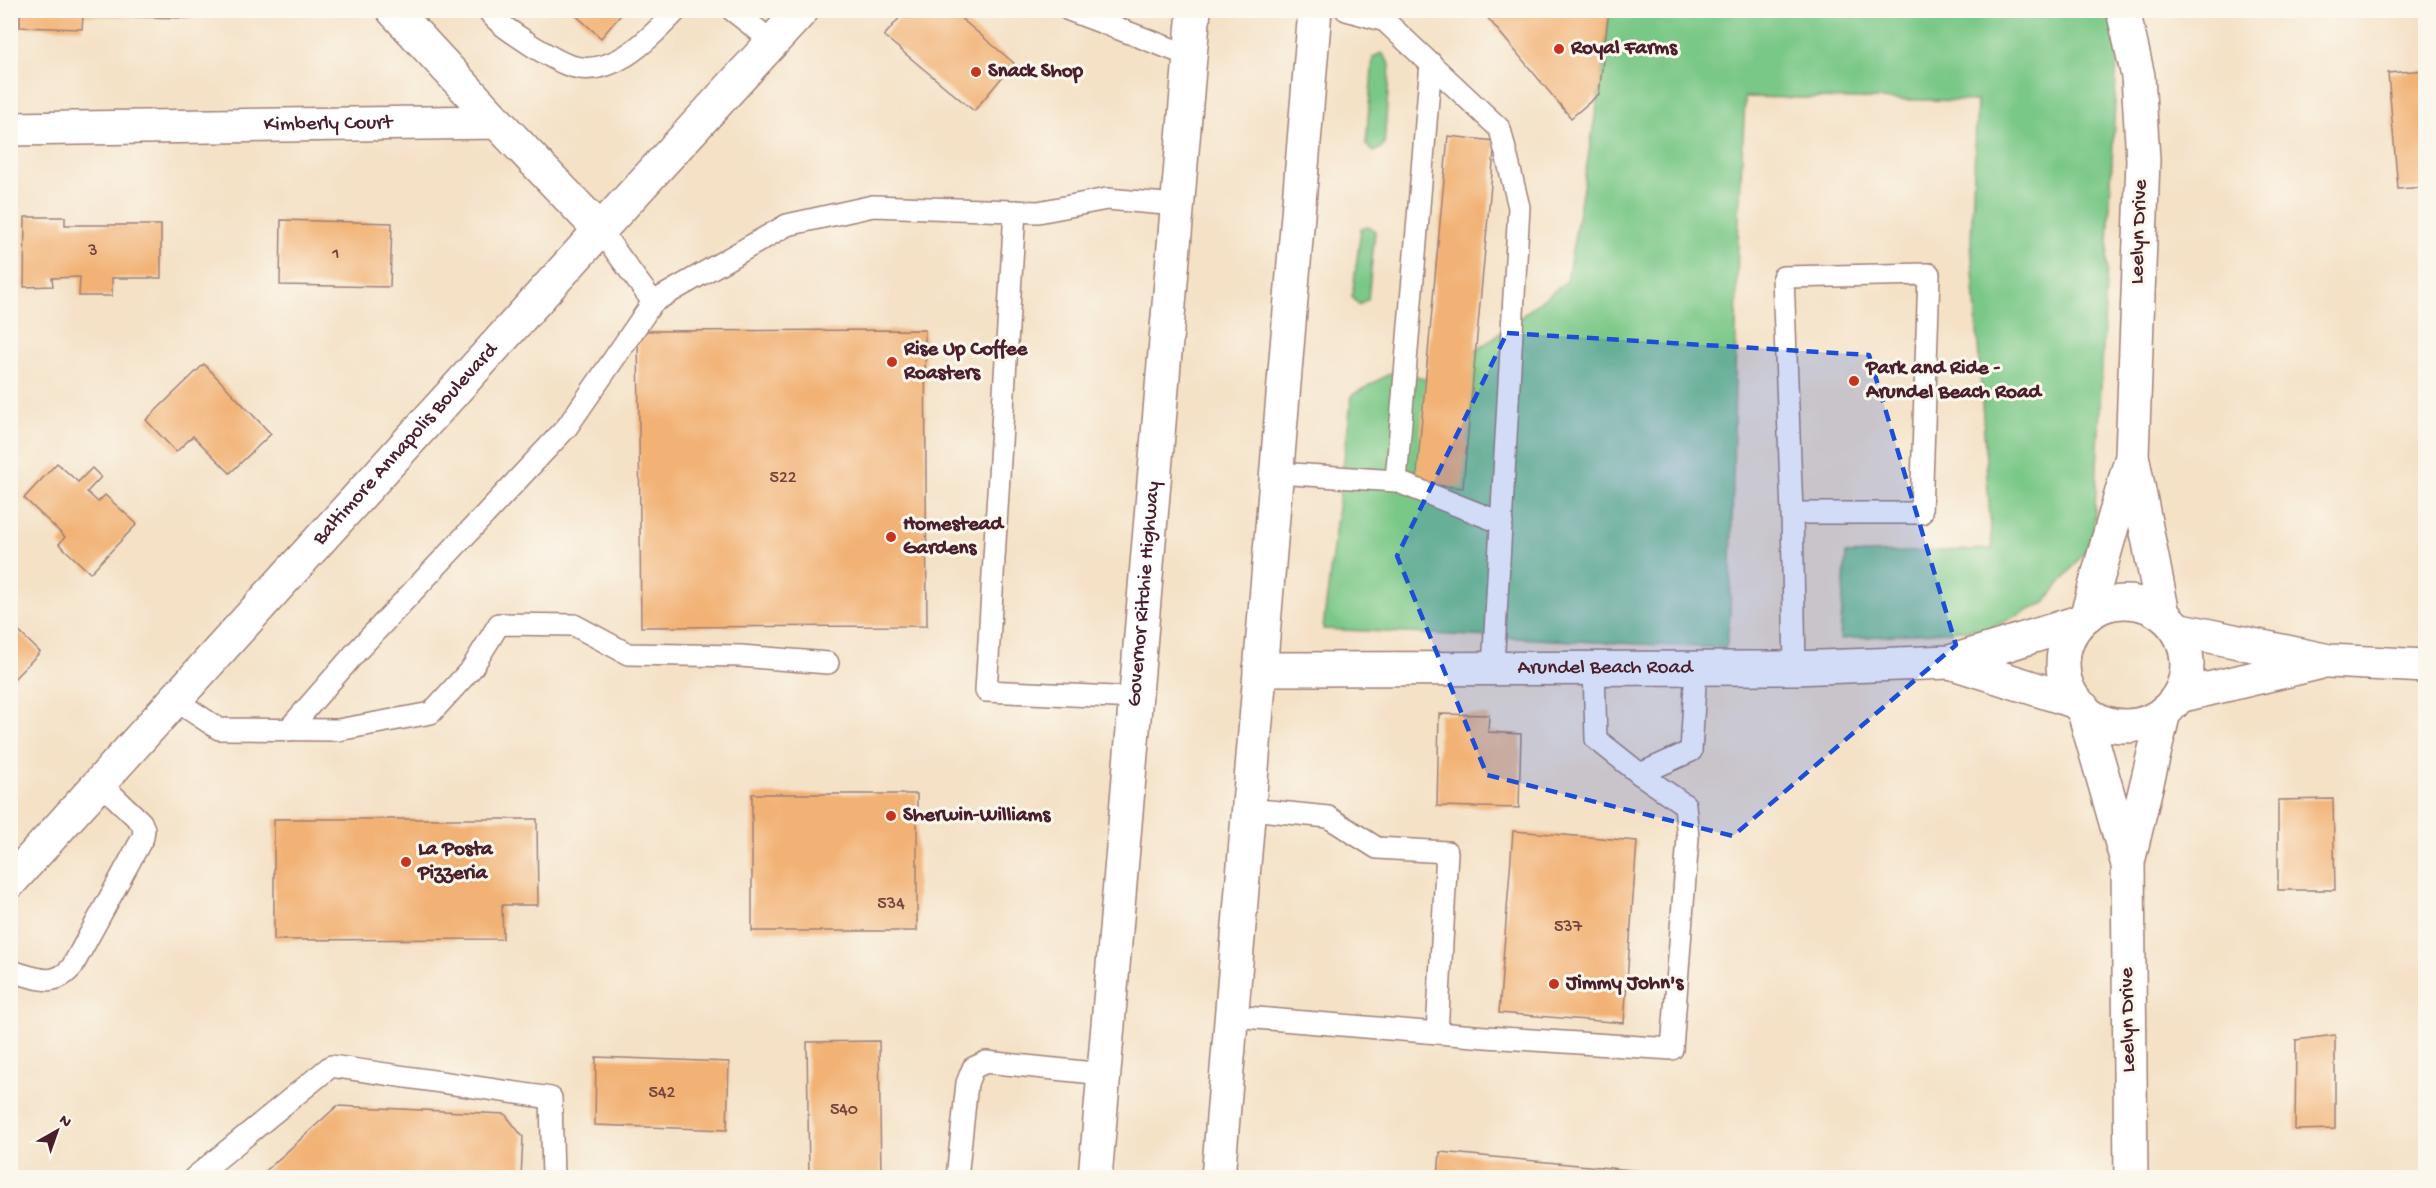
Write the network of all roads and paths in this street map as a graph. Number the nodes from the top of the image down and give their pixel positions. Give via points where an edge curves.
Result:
1 (393, 10) edge
2 (488, 10) edge
3 (677, 10) edge
4 (732, 10) edge
5 (802, 10) edge
6 (1070, 10) edge
7 (1194, 10) edge
8 (1315, 10) edge
9 (1346, 10) edge
10 (2123, 10) edge
11 (773, 42) junction
12 (1190, 56) junction
13 (1431, 63) junction
14 (497, 122) junction
15 (10, 129) edge
16 (1177, 206) junction
17 (1015, 211) junction
18 (600, 230) junction
19 (653, 302) junction
20 (2132, 455) junction
21 (1277, 473) junction
22 (1396, 481) junction
23 (1792, 513) junction
24 (1502, 523) junction
25 (2083, 618) junction
26 (2170, 622) junction
27 (2329, 661) junction
28 (1950, 662) junction
29 (828, 663) dead end
30 (2426, 666) edge
31 (1493, 668) junction
32 (1594, 668) junction
33 (1696, 668) junction
34 (1795, 668) junction
35 (1260, 669) junction
36 (1135, 698) junction
37 (175, 700) junction
38 (2171, 704) junction
39 (2080, 705) junction
40 (288, 730) junction
41 (1640, 774) junction
42 (100, 783) junction
43 (1249, 809) junction
44 (2128, 862) junction
45 (10, 882) edge
46 (10, 971) edge
47 (1232, 1016) junction
48 (1437, 1033) junction
49 (1104, 1074) junction
50 (194, 1178) edge
51 (553, 1178) edge
52 (957, 1178) edge
53 (1095, 1178) edge
54 (1218, 1178) edge
55 (2131, 1178) edge

1 - 14 main road
2 - 3 lane via 512,32 551,57 570,66 596,68 626,56
4 - 11 lane
5 - 11 main road, Baltimore Annapolis Boulevard
6 - 12 lane
7 - 12 main road, Governor Ritchie Highway
8 - 21 main road
9 - 13 lane via 1385,21
10 - 20 main road, Leelyn Drive via 2138,75 2143,160
11 - 18 main road, Baltimore Annapolis Boulevard
12 - 16 main road, Governor Ritchie Highway
13 - 22 lane
13 - 24 lane via 1500,129 1519,207
14 - 15 main road, Kimberly Court
14 - 18 main road
16 - 17 lane via 1107,199 1038,212
16 - 36 main road, Governor Ritchie Highway
17 - 19 lane via 873,206 787,225
17 - 36 lane via 986,692
18 - 19 lane
18 - 37 main road, Baltimore Annapolis Boulevard
19 - 40 lane via 567,427
20 - 25 main road, Leelyn Drive
20 - 26 main road, Leelyn Drive
21 - 22 lane
21 - 35 main road
22 - 24 lane
23 - 23 lane via 1783,277 1929,274 1921,513
23 - 34 lane
24 - 31 lane
25 - 26 main road via 2105,605 2125,602 2145,604
25 - 28 main road, Arundel Beach Road
25 - 39 main road via 2069,636 2064,653 2068,687
26 - 27 main road
26 - 38 main road via 2185,645 2187,663 2186,680
27 - 30 main road
27 - 38 main road
28 - 34 main road, Arundel Beach Road
28 - 39 main road, Arundel Beach Road
29 - 40 lane via 628,654 574,625 499,624 472,668 431,713 338,730
31 - 32 main road, Arundel Beach Road
31 - 35 main road, Arundel Beach Road
32 - 33 main road, Arundel Beach Road
32 - 41 lane via 1596,739
33 - 34 main road, Arundel Beach Road
33 - 41 lane via 1691,751
35 - 43 main road
36 - 49 main road, Governor Ritchie Highway
37 - 40 lane via 219,729
37 - 42 main road, Baltimore Annapolis Boulevard
38 - 39 main road via 2149,721 2132,725 2097,719
38 - 44 main road, Leelyn Drive
39 - 44 main road, Leelyn Drive
41 - 48 lane via 1685,805 1688,838 1672,1049
42 - 45 main road, Baltimore Annapolis Boulevard
42 - 46 lane via 141,822 142,837 63,977 50,981
43 - 47 main road
43 - 48 lane via 1328,817 1377,848 1447,852
44 - 55 main road, Leelyn Drive
47 - 48 lane
47 - 54 main road
49 - 52 lane via 986,1062 974,1068 967,1083
49 - 53 main road, Governor Ritchie Highway
50 - 51 lane via 331,1066 552,1098

